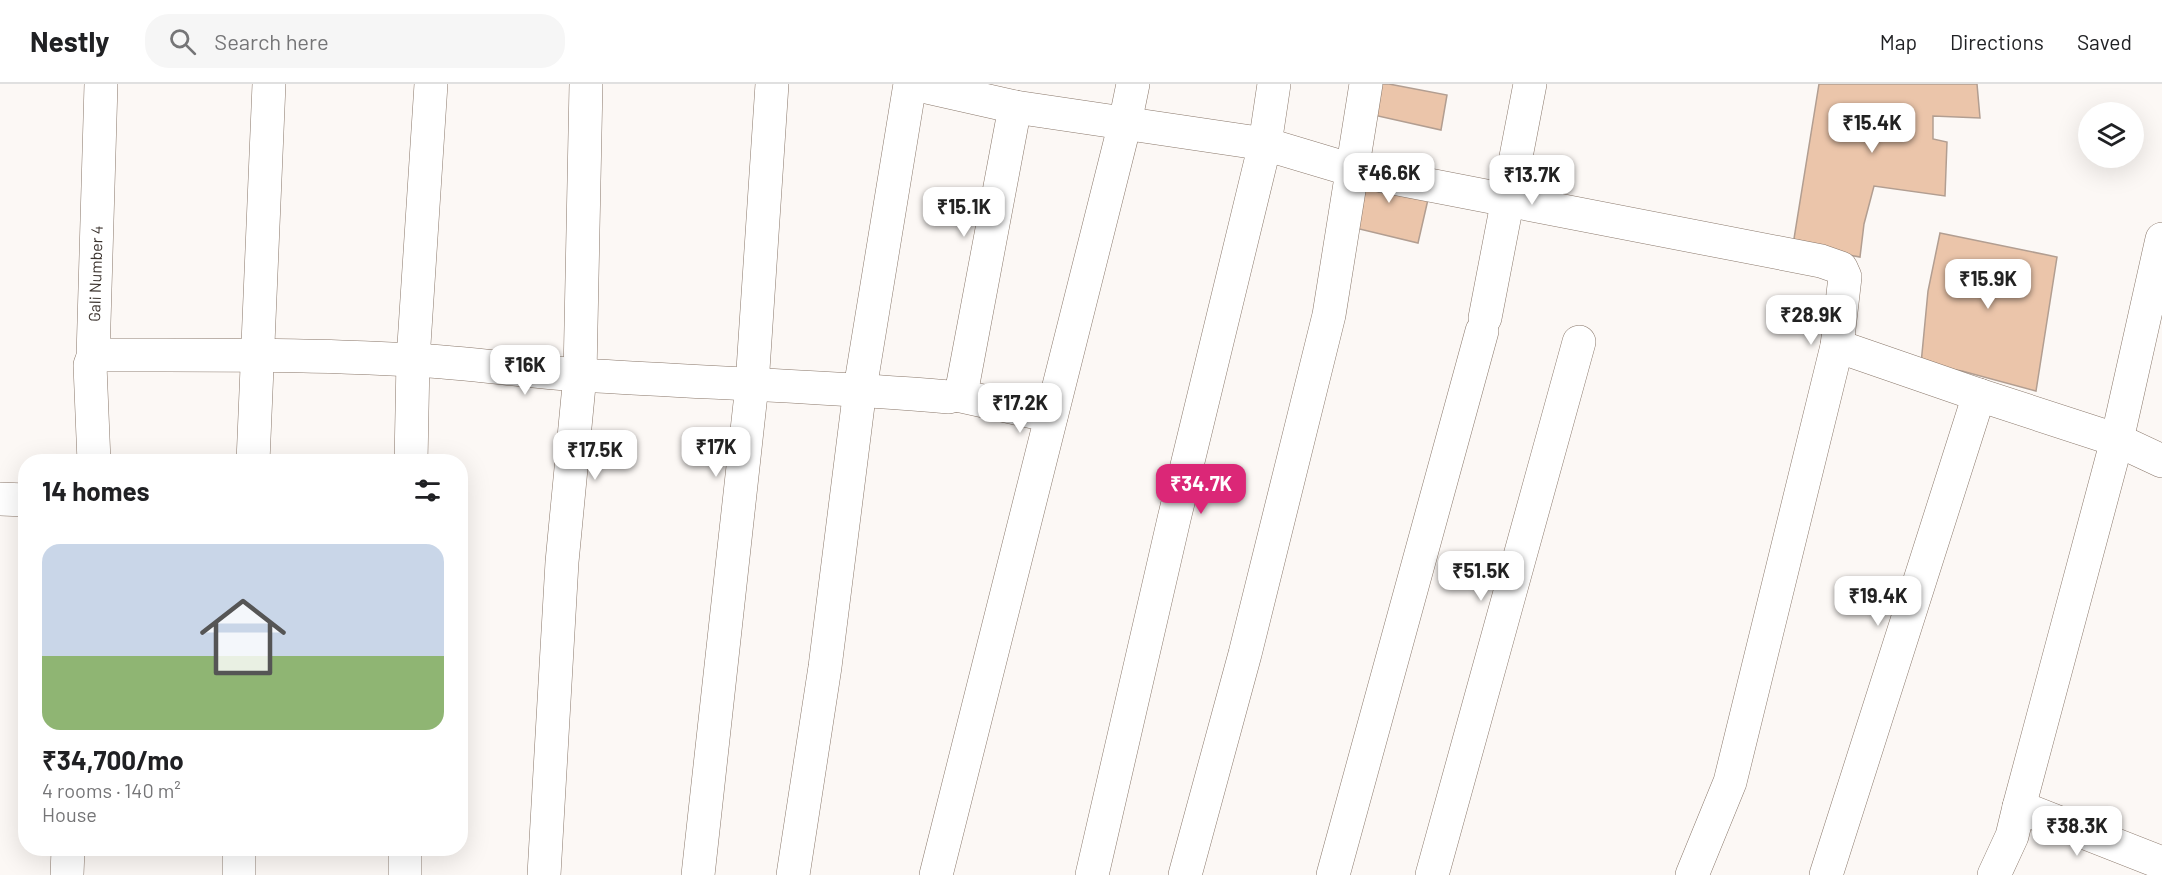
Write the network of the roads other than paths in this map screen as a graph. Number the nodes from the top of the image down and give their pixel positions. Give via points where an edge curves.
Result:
1 (101, 84) edge
2 (269, 84) edge
3 (431, 84) edge
4 (586, 84) edge
5 (772, 84) edge
6 (912, 84) edge
7 (1132, 84) edge
8 (1274, 84) edge
9 (1366, 84) edge
10 (1530, 84) edge
11 (1015, 107) junction
12 (1125, 123) junction
13 (1265, 144) junction
14 (1352, 170) junction
15 (1507, 201) junction
16 (2162, 239) edge
17 (1579, 342) dead end
18 (1837, 346) junction
19 (257, 356) junction
20 (93, 357) junction
21 (413, 360) junction
22 (580, 375) junction
23 (752, 385) junction
24 (860, 389) junction
25 (956, 395) junction
26 (1978, 395) junction
27 (1051, 416) junction
28 (2116, 440) junction
29 (94, 454) edge
30 (253, 454) edge
31 (411, 454) edge
32 (2162, 461) edge
33 (0, 499) edge
34 (18, 500) edge
35 (2019, 807) junction
36 (68, 856) edge
37 (239, 856) edge
38 (405, 856) edge
39 (2156, 858) edge
40 (67, 875) edge
41 (238, 875) edge
42 (405, 875) edge
43 (544, 875) edge
44 (698, 875) edge
45 (793, 875) edge
46 (936, 875) edge
47 (1092, 875) edge
48 (1185, 875) edge
49 (1333, 875) edge
50 (1432, 875) edge
51 (1692, 875) edge
52 (1826, 875) edge
53 (1994, 875) edge

1 - 20 street, Gali Number 4
2 - 19 street
3 - 21 street
4 - 22 street
5 - 23 street
6 - 11 street
6 - 24 street
7 - 12 street
8 - 13 street
9 - 14 street
10 - 15 street
11 - 12 street
11 - 25 street via 962,389
12 - 13 street
12 - 27 street
13 - 14 street
13 - 47 street
14 - 15 street
14 - 48 street via 1329,315 1245,654
15 - 18 street via 1837,266 1845,277
15 - 49 street via 1483,324
16 - 28 street
17 - 50 street
18 - 26 street
18 - 51 street via 1730,782
19 - 20 street
19 - 21 street
19 - 30 street
20 - 29 street, Gali Number 4 via 90,365
21 - 22 street
21 - 31 street
22 - 23 street
22 - 43 street via 562,562
23 - 24 street
23 - 44 street
24 - 25 street
24 - 45 street via 825,667
25 - 27 street
26 - 28 street
26 - 52 street
27 - 46 street
28 - 32 street
28 - 35 street
33 - 34 street
35 - 39 street
35 - 53 street via 2012,836
36 - 40 street
37 - 41 street
38 - 42 street

